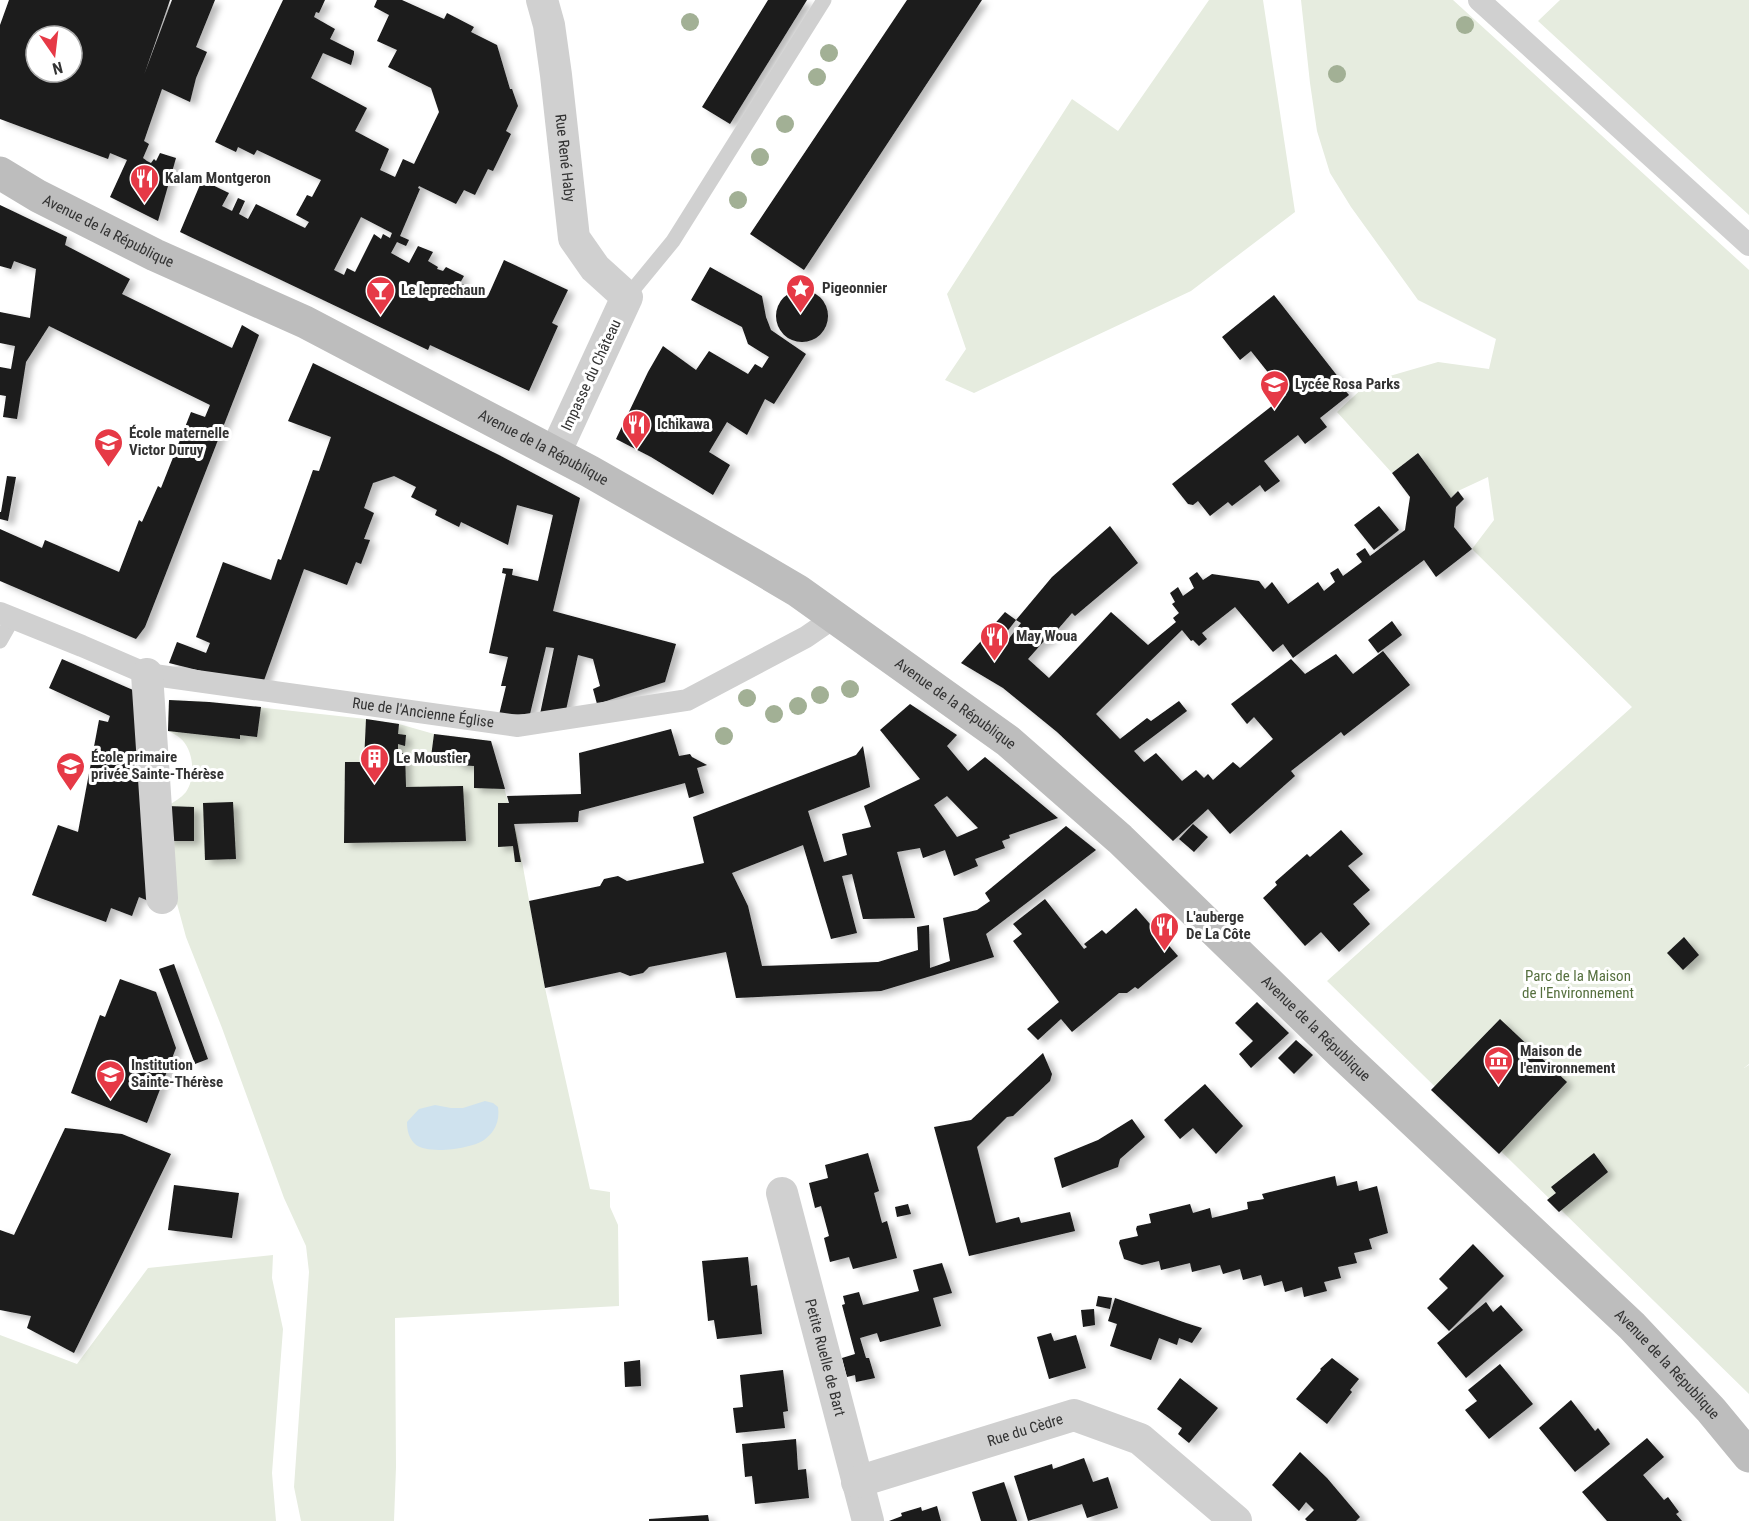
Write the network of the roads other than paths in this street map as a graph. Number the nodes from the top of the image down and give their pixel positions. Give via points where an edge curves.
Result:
1 (542, 0) edge
2 (824, 0) edge
3 (1479, 0) edge
4 (0, 173) edge
5 (1749, 245) edge
6 (627, 297) junction
7 (555, 453) junction
8 (6, 616) edge
9 (835, 617) junction
10 (0, 641) edge
11 (147, 674) junction
12 (162, 898) dead end
13 (782, 1193) dead end
14 (1749, 1456) edge
15 (857, 1482) junction
16 (868, 1521) edge
17 (1236, 1521) edge

1 - 6 street, Rue René Haby via 556,75 574,238 595,268
2 - 6 lane via 673,241
3 - 5 street
4 - 7 main road, Avenue de la République via 155,255 305,322
6 - 7 street, Impasse du Château
7 - 9 main road, Avenue de la République via 754,565
8 - 10 lane
8 - 11 street, Rue de l'Ancienne Église
9 - 11 street, Rue de l'Ancienne Église via 806,637 687,700 518,726
9 - 14 main road, Avenue de la République via 1008,741 1120,839 1350,1062 1632,1326
11 - 12 street
13 - 15 street, Petite Ruelle de Bart
15 - 16 street, Petite Ruelle de Bart
15 - 17 street, Rue du Cèdre via 1074,1415 1140,1439

